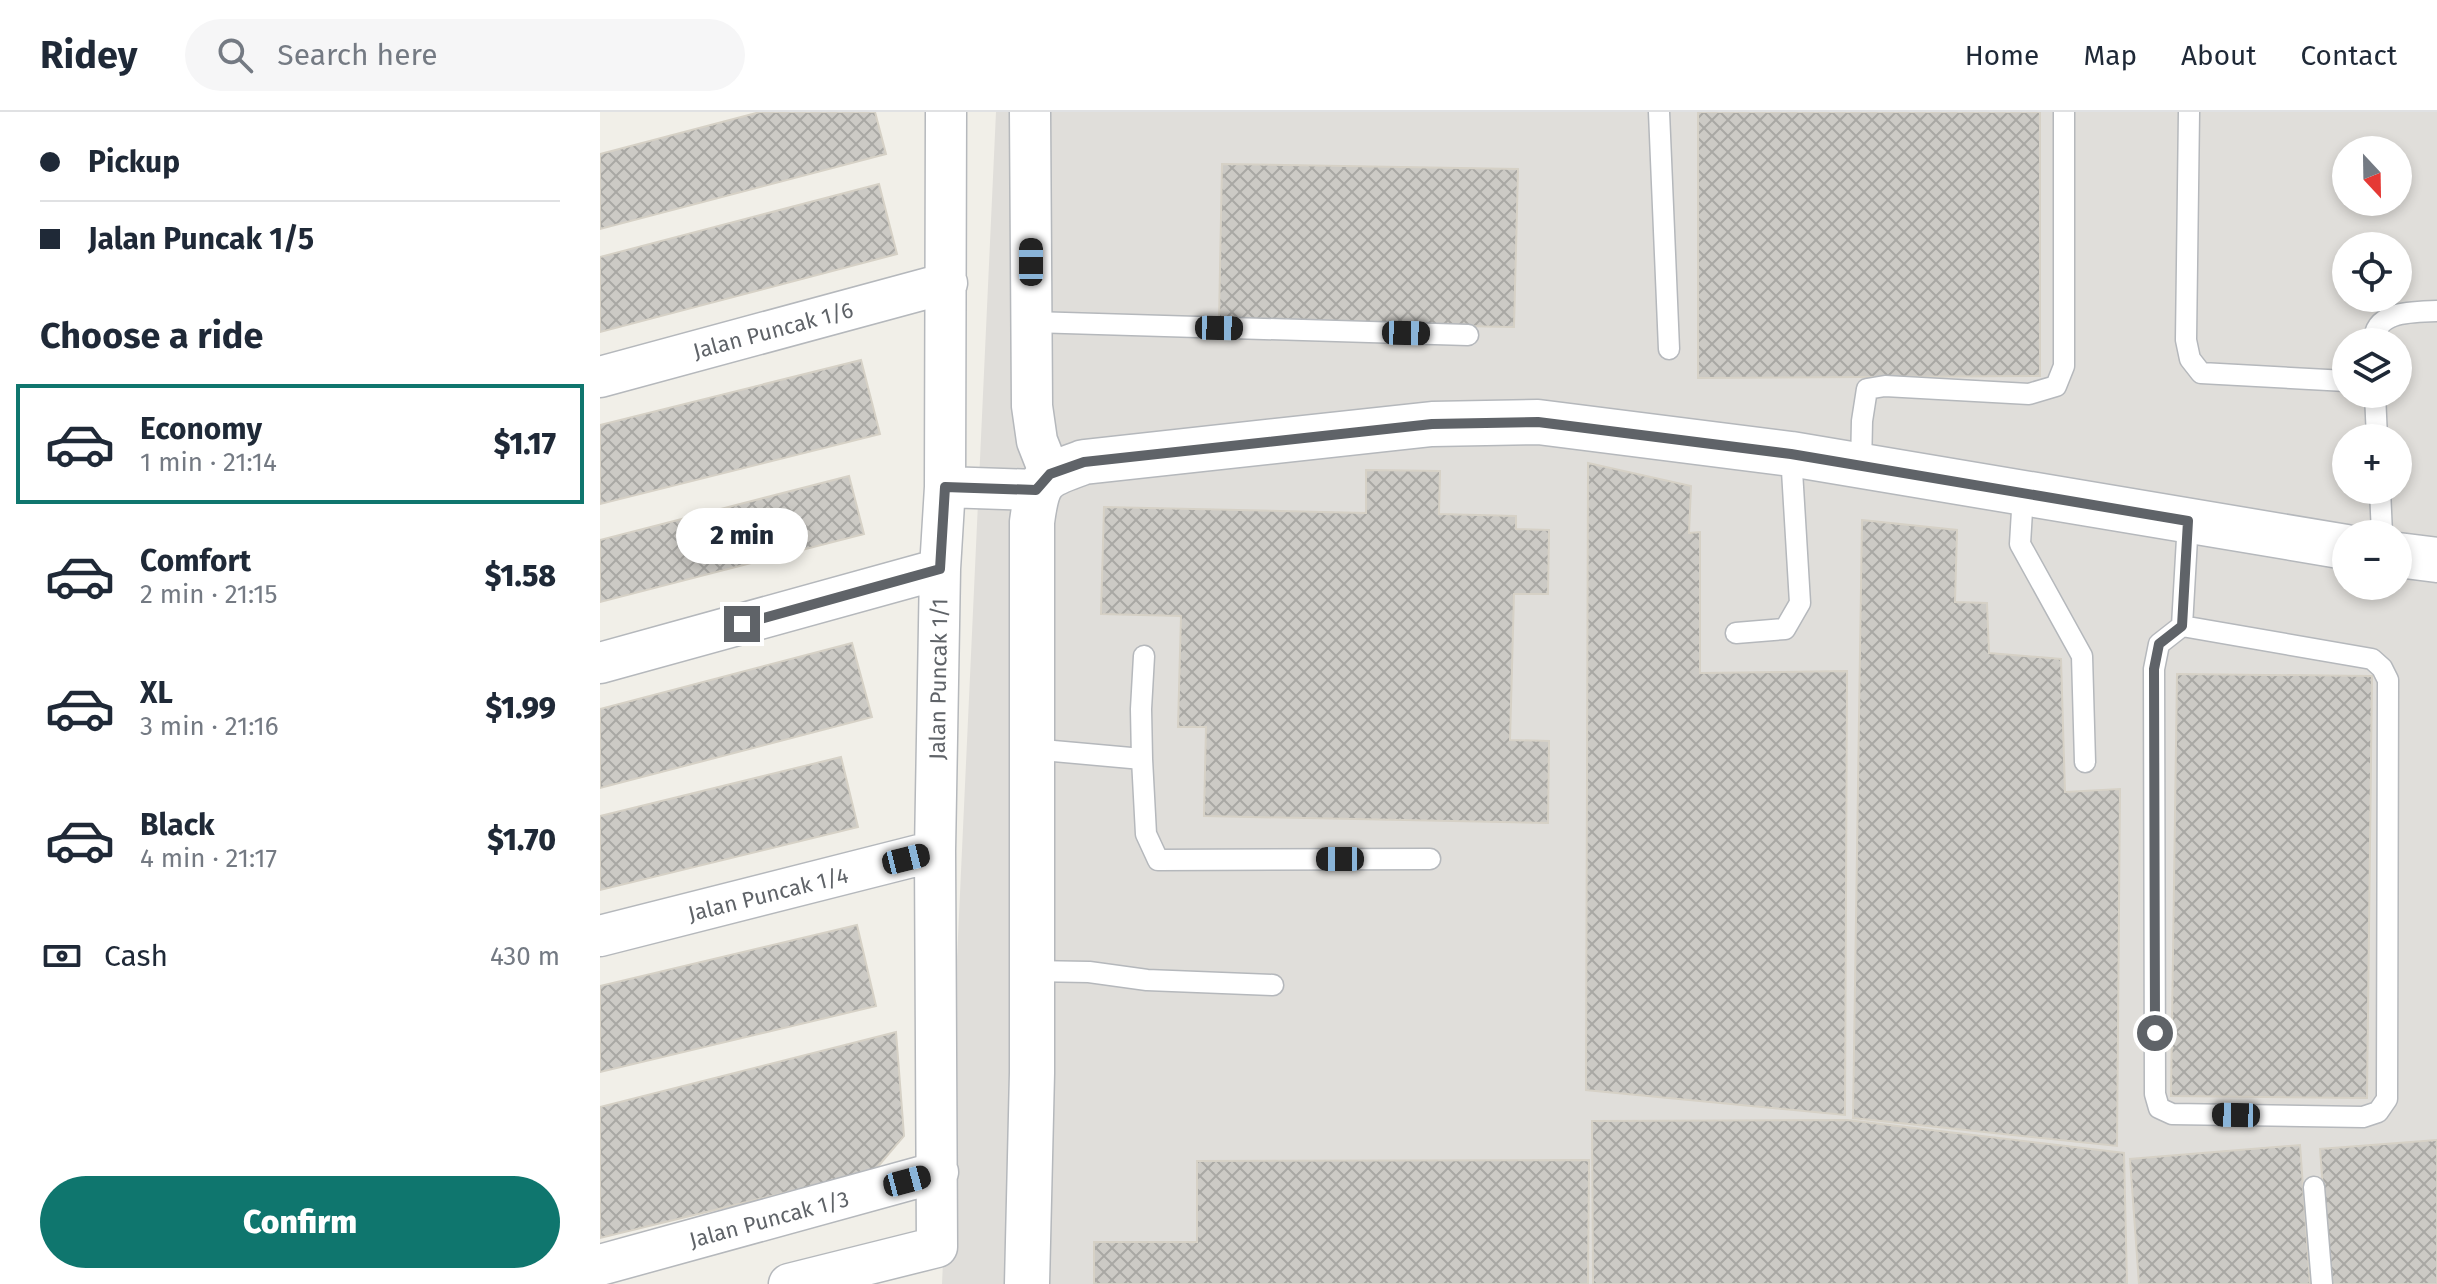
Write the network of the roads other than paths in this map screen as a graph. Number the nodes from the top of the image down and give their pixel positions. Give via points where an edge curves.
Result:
1 (946, 112) edge
2 (1030, 112) edge
3 (1659, 112) edge
4 (2064, 112) edge
5 (2189, 112) edge
6 (947, 283) junction
7 (2437, 311) edge
8 (1032, 322) junction
9 (2378, 328) edge
10 (1468, 335) dead end
11 (1669, 349) dead end
12 (600, 377) edge
13 (2332, 380) edge
14 (1791, 454) junction
15 (1861, 467) junction
16 (1043, 482) junction
17 (945, 487) junction
18 (2023, 494) junction
19 (2188, 521) junction
20 (2332, 545) edge
21 (2412, 557) edge
22 (2437, 560) edge
23 (940, 569) junction
24 (2182, 626) junction
25 (1736, 633) dead end
26 (1144, 656) dead end
27 (600, 663) edge
28 (1031, 749) junction
29 (1142, 759) junction
30 (2085, 762) dead end
31 (935, 851) junction
32 (1430, 859) dead end
33 (600, 936) edge
34 (1031, 971) junction
35 (1273, 985) dead end
36 (938, 1172) junction
37 (2314, 1187) dead end
38 (600, 1265) edge
39 (789, 1284) edge
40 (1027, 1284) edge
41 (2322, 1284) edge

1 - 6 street, Jalan Puncak 1/1
2 - 8 street
3 - 11 lane
4 - 15 lane via 2064,366 2056,386 2029,394 1867,389
5 - 13 lane via 2190,359 2201,373
6 - 12 street, Jalan Puncak 1/6
6 - 17 street, Jalan Puncak 1/1
7 - 9 lane via 2403,313 2386,318
8 - 10 lane
8 - 16 street via 1032,406
14 - 15 street
14 - 16 street via 1538,422 1432,424 1084,462
14 - 25 lane via 1800,603 1785,629
15 - 18 street
16 - 17 street
16 - 28 street via 1032,522
17 - 23 street, Jalan Puncak 1/1
18 - 19 street
18 - 30 lane via 2020,544 2082,656
19 - 20 street
19 - 24 lane
21 - 22 street
23 - 27 street
23 - 31 street, Jalan Puncak 1/1
24 - 24 lane via 2159,644 2154,669 2159,1108 2172,1114 2363,1117 2378,1112 2387,1099 2388,680 2372,659
26 - 29 lane
28 - 29 lane
28 - 34 street
29 - 32 lane via 1146,834 1158,860
31 - 33 street, Jalan Puncak 1/4
31 - 36 street, Jalan Puncak 1/1
34 - 35 lane
34 - 40 street
36 - 38 street, Jalan Puncak 1/3
36 - 39 street, Jalan Puncak 1/1 via 937,1247
37 - 41 lane

